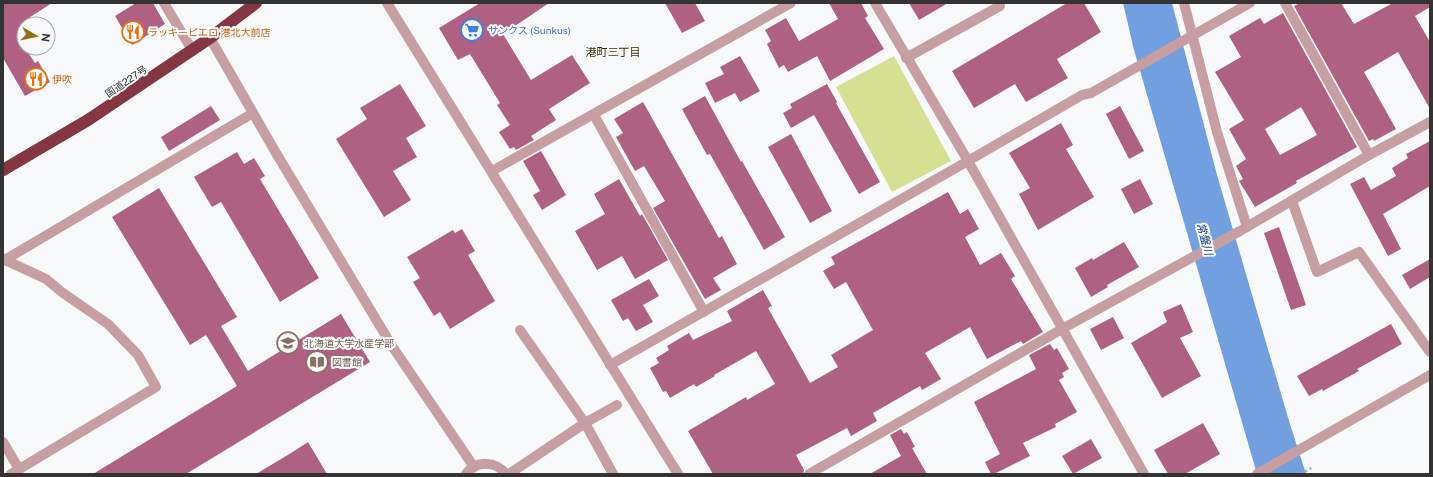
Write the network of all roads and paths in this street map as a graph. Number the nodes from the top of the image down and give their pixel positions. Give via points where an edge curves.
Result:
1 (164, 3) edge
2 (256, 3) edge
3 (388, 3) edge
4 (791, 3) edge
5 (874, 3) edge
6 (1184, 3) edge
7 (1250, 3) edge
8 (1285, 3) edge
9 (1000, 6) dead end
10 (1190, 37) junction
11 (210, 38) junction
12 (192, 50) junction
13 (906, 58) junction
14 (252, 113) junction
15 (594, 115) junction
16 (1430, 122) edge
17 (1369, 155) junction
18 (968, 161) junction
19 (3, 170) edge
20 (492, 171) junction
21 (1292, 201) junction
22 (1243, 229) junction
23 (3, 261) edge
24 (704, 312) junction
25 (1062, 329) junction
26 (520, 330) dead end
27 (1430, 352) edge
28 (610, 365) junction
29 (1430, 375) edge
30 (616, 405) dead end
31 (585, 423) junction
32 (3, 442) edge
33 (1313, 468) dead end
34 (470, 470) edge
35 (15, 471) edge
36 (506, 474) edge
37 (509, 474) edge
38 (613, 474) edge
39 (678, 474) edge
40 (809, 474) edge
41 (1144, 474) edge
42 (1257, 474) edge
43 (1301, 474) edge

1 - 12 street
2 - 11 highway, 国道227号
3 - 20 street
4 - 15 street
5 - 13 street
6 - 10 street
7 - 10 street
8 - 17 street
9 - 13 street
10 - 18 street via 1091,93 1082,95
10 - 22 street
11 - 12 highway, 国道227号
11 - 14 street
12 - 19 highway, 国道227号 via 88,120
13 - 18 street
14 - 23 street
14 - 34 street
15 - 20 street
15 - 24 street
16 - 17 street
17 - 21 street
18 - 24 street
18 - 25 street
20 - 28 street
21 - 22 street
21 - 27 street via 1317,272 1359,252
22 - 25 street
23 - 35 street via 46,280 108,324 138,355 156,387
24 - 28 street
25 - 40 street
25 - 41 street
26 - 31 street
28 - 39 street
29 - 42 street
30 - 31 street
31 - 37 street
31 - 38 street
32 - 35 street
33 - 43 path
34 - 36 street via 488,463 496,465

